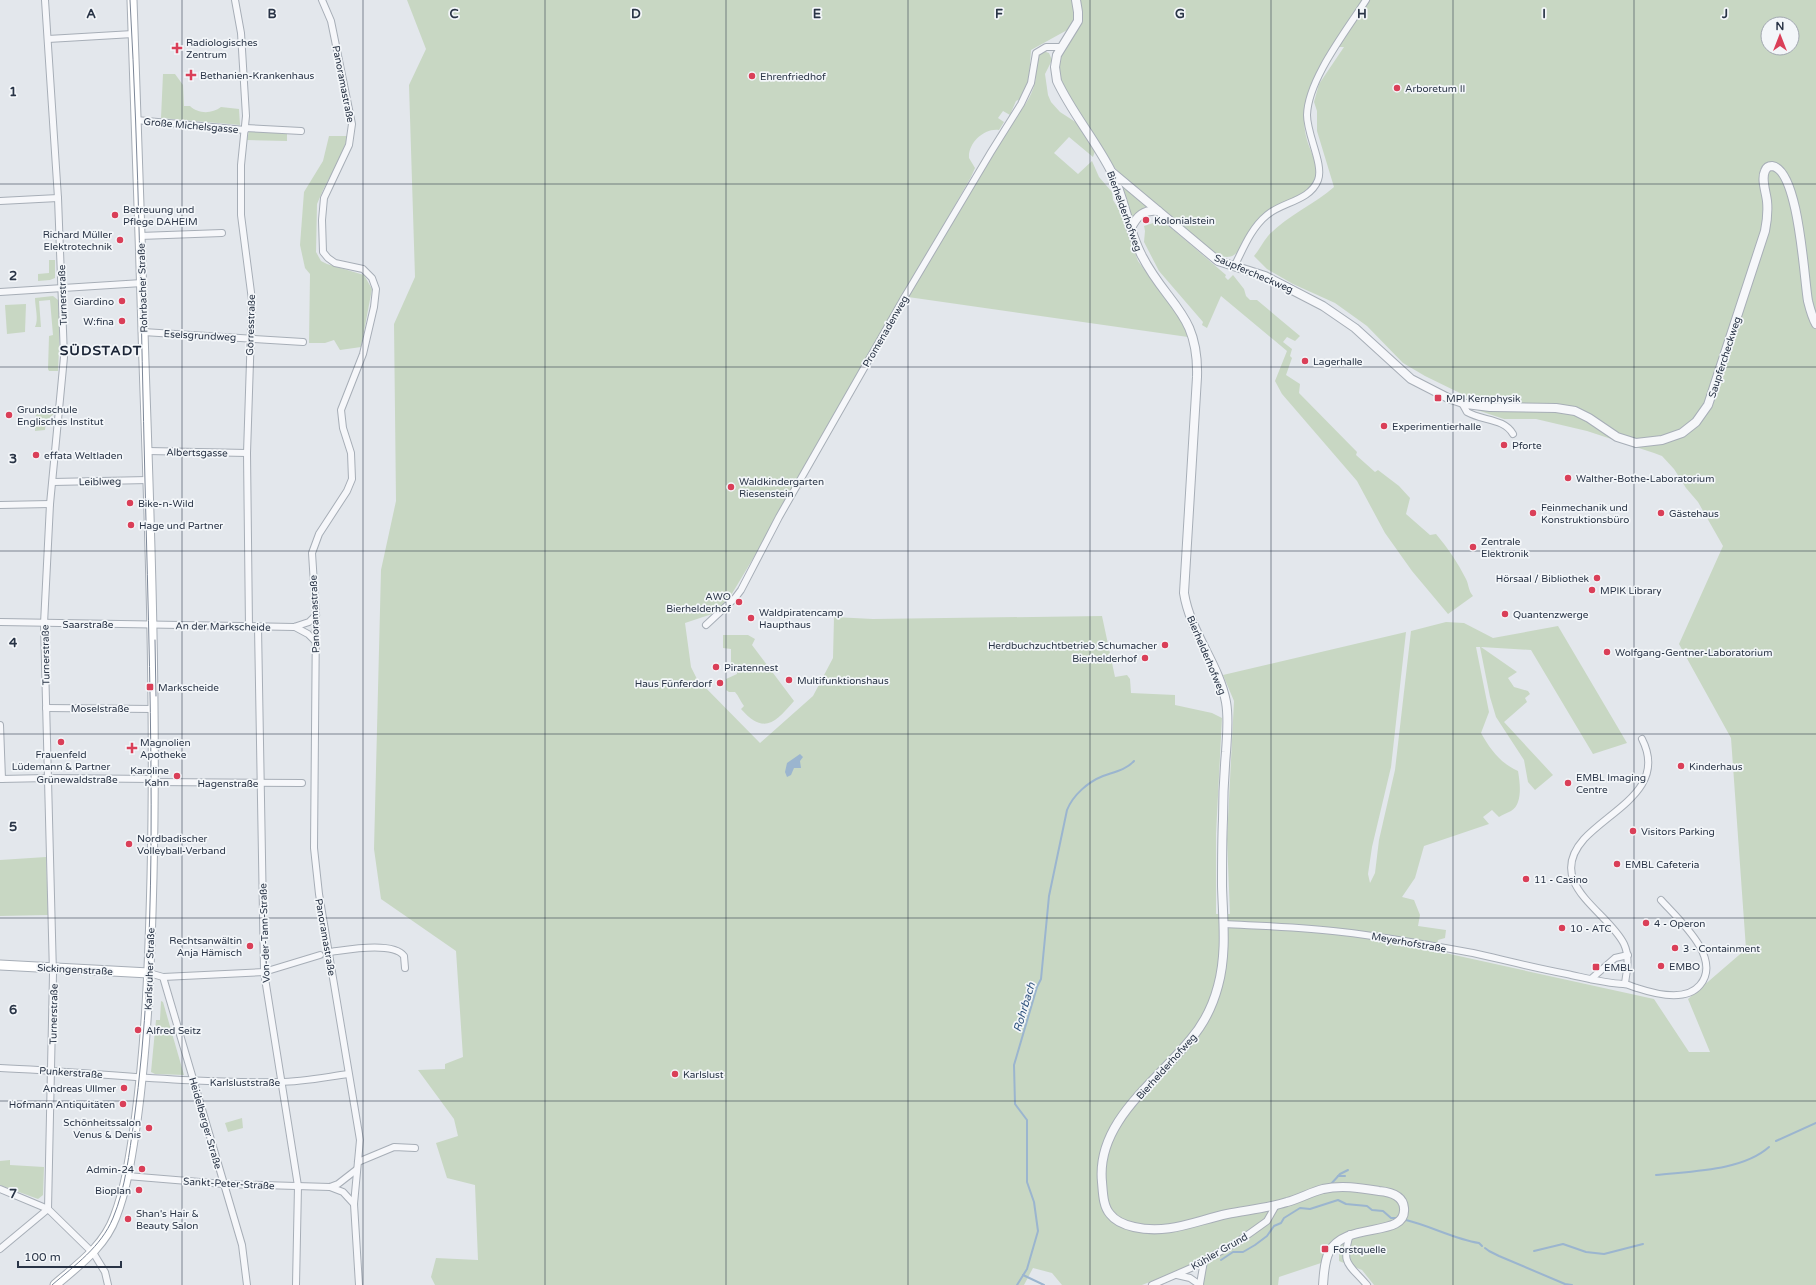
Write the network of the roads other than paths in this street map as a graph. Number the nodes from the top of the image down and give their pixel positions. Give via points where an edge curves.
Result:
1 (45, 0) edge
2 (132, 0) edge
3 (235, 0) edge
4 (322, 0) edge
5 (1076, 0) edge
6 (1366, 0) edge
7 (134, 34) junction
8 (48, 39) junction
9 (1061, 47) junction
10 (136, 120) junction
11 (245, 129) junction
12 (301, 131) dead end
13 (1112, 173) junction
14 (58, 198) junction
15 (0, 201) edge
16 (1158, 211) junction
17 (1131, 228) junction
18 (222, 233) dead end
19 (140, 236) junction
20 (1234, 267) junction
21 (142, 283) junction
22 (62, 288) junction
23 (0, 292) edge
24 (1816, 324) edge
25 (143, 332) junction
26 (250, 338) junction
27 (303, 342) dead end
28 (1462, 403) junction
29 (1513, 434) dead end
30 (148, 451) junction
31 (246, 453) junction
32 (148, 480) junction
33 (53, 482) junction
34 (50, 504) junction
35 (0, 505) edge
36 (316, 615) junction
37 (0, 622) edge
38 (44, 624) junction
39 (151, 625) junction
40 (706, 625) dead end
41 (249, 627) junction
42 (258, 627) junction
43 (294, 627) junction
44 (316, 642) junction
45 (46, 708) junction
46 (153, 709) junction
47 (0, 725) edge
48 (1642, 738) dead end
49 (48, 778) junction
50 (1, 779) edge
51 (154, 781) junction
52 (260, 783) junction
53 (302, 783) dead end
54 (1661, 900) dead end
55 (1224, 924) junction
56 (329, 952) junction
57 (320, 954) dead end
58 (1628, 955) junction
59 (0, 965) edge
60 (53, 968) junction
61 (405, 968) dead end
62 (264, 972) junction
63 (149, 973) junction
64 (163, 977) junction
65 (1591, 979) junction
66 (1625, 983) junction
67 (0, 1068) edge
68 (52, 1070) junction
69 (348, 1074) junction
70 (142, 1078) junction
71 (195, 1082) junction
72 (281, 1082) junction
73 (415, 1148) dead end
74 (358, 1162) junction
75 (356, 1170) junction
76 (127, 1176) junction
77 (224, 1184) junction
78 (298, 1186) junction
79 (330, 1187) junction
80 (0, 1189) edge
81 (354, 1204) junction
82 (1276, 1205) junction
83 (48, 1209) junction
84 (1350, 1234) junction
85 (0, 1249) edge
86 (93, 1252) junction
87 (1204, 1261) junction
88 (1177, 1274) junction
89 (54, 1285) edge
90 (108, 1285) edge
91 (247, 1285) edge
92 (296, 1285) edge
93 (359, 1285) edge
94 (1152, 1285) edge
95 (1200, 1285) edge
96 (1323, 1285) edge
97 (1367, 1285) edge

1 - 8 street, Turnerstraße
2 - 7 main road, Rohrbacher Straße
3 - 11 street, Görresstraße via 241,33
4 - 36 street, Panoramastraße via 332,26 352,124 349,144 324,198 323,252 335,263 366,271 374,282 376,292 363,354 341,405 343,428 352,458 352,478 347,491 318,534 312,553
5 - 9 street, Bierhelderhofweg via 1077,23
6 - 20 street via 1320,72 1310,97 1307,120 1319,168 1317,182 1307,194 1277,208 1263,219 1252,232
7 - 8 street
7 - 10 main road, Rohrbacher Straße
8 - 14 street, Turnerstraße
9 - 13 street, Bierhelderhofweg via 1055,61 1057,81
9 - 40 street, Promenadenweg via 1046,47 1036,54 1031,82 1022,104 904,298 779,517 738,595
10 - 11 street, Große Michelsgasse
10 - 19 main road, Rohrbacher Straße
11 - 12 street, Große Michelsgasse
11 - 26 street, Görresstraße via 241,165 241,215 252,287
13 - 16 street, Saupfercheckweg
13 - 17 street, Bierhelderhofweg
14 - 15 street
14 - 22 street, Turnerstraße
16 - 17 street via 1140,214
16 - 20 street, Saupfercheckweg via 1213,257
17 - 55 street, Bierhelderhofweg via 1148,267 1186,320 1192,332 1197,355 1184,588 1188,611 1223,693 1227,710 1222,826
18 - 19 street
19 - 21 main road, Rohrbacher Straße
20 - 28 street, Saupfercheckweg via 1286,286 1323,306 1355,328 1411,379
21 - 22 street
21 - 25 main road, Rohrbacher Straße
22 - 23 street
22 - 33 street, Turnerstraße via 64,357
24 - 28 street, Saupfercheckweg via 1808,301 1792,194 1782,175 1770,166 1764,174 1767,216 1756,260 1713,395 1704,413 1690,428 1667,439 1633,443 1617,437 1572,410 1490,407
25 - 26 street, Eselsgrundweg
25 - 30 main road, Rohrbacher Straße
26 - 27 street, Eselsgrundweg
26 - 31 street, Görresstraße
28 - 29 street, Saupfercheckweg via 1469,414 1503,424
30 - 31 street, Albertsgasse
30 - 32 main road, Rohrbacher Straße
31 - 41 street, Görresstraße
32 - 33 street, Leiblweg
32 - 39 main road, Rohrbacher Straße
33 - 34 street, Turnerstraße
34 - 35 street
34 - 38 street, Turnerstraße
36 - 43 street, An der Markscheide via 309,622
36 - 44 street, Panoramastraße
37 - 38 street, Saarstraße
38 - 39 street, Saarstraße
38 - 45 street, Turnerstraße
39 - 41 street, An der Markscheide
39 - 46 main road, Karlsruher Straße
41 - 42 street, An der Markscheide
42 - 43 street, An der Markscheide
42 - 52 street, Von-der-Tann-Straße
43 - 44 street via 308,634
44 - 56 street, Panoramastraße via 314,848
45 - 46 street, Moselstraße
45 - 49 street, Turnerstraße
46 - 51 main road, Karlsruher Straße
47 - 50 street
48 - 58 street via 1648,751 1649,763 1642,786 1580,843 1572,864 1578,890 1621,939
49 - 50 street, Grünewaldstraße
49 - 51 street, Grünewaldstraße
49 - 60 street, Turnerstraße
51 - 52 street, Hagenstraße
51 - 63 main road, Karlsruher Straße
52 - 53 street, Hagenstraße
52 - 62 street, Von-der-Tann-Straße
54 - 66 street, Meyerhofstraße via 1700,946 1707,962 1705,977 1696,989 1680,995 1647,991
55 - 65 street, Meyerhofstraße via 1314,929 1400,940 1474,953
55 - 82 street, Bierhelderhofweg via 1224,952 1220,975 1214,1000 1206,1016 1190,1041 1130,1107 1106,1144 1102,1169 1105,1202 1111,1215 1120,1222 1137,1228 1159,1230
56 - 61 street via 366,948 390,949 402,954
56 - 69 street, Panoramastraße
57 - 62 street
58 - 65 street via 1615,958
58 - 66 street
59 - 60 main road, Sickingenstraße
60 - 63 main road, Sickingenstraße
60 - 68 street, Turnerstraße
62 - 64 street
62 - 72 street, Von-der-Tann-Straße
63 - 64 street
63 - 70 main road, Karlsruher Straße
64 - 71 street, Heidelberger Straße
65 - 66 street, Meyerhofstraße
67 - 68 street, Punkerstraße
68 - 70 street, Punkerstraße
68 - 83 street, Turnerstraße
69 - 72 street, Karlsluststraße
69 - 74 street, Panoramastraße via 360,1140
70 - 71 street, Karlsluststraße
70 - 76 main road, Karlsruher Straße
71 - 72 street, Karlsluststraße
71 - 77 street, Heidelberger Straße
72 - 78 street, Von-der-Tann-Straße
73 - 74 street via 394,1147
74 - 75 street, Panoramastraße
75 - 79 street
75 - 81 street, Panoramastraße
76 - 77 street, Sankt-Peter-Straße
76 - 86 main road, Karlsruher Straße via 112,1224
77 - 78 street, Sankt-Peter-Straße
77 - 91 street, Heidelberger Straße via 242,1245
78 - 79 street, Sankt-Peter-Straße
78 - 92 street, Von-der-Tann-Straße
79 - 81 street, Sankt-Peter-Straße via 343,1192
80 - 83 street
81 - 93 street, Panoramastraße
82 - 84 street, Bierhelderhofweg via 1319,1190 1338,1187 1388,1192 1402,1201 1404,1213 1396,1224
82 - 87 street, Kühler Grund via 1263,1224
83 - 85 street
83 - 86 street
84 - 96 street via 1338,1241 1329,1252
84 - 97 street via 1346,1259
86 - 89 main road, Karlsruher Straße
86 - 90 street via 105,1272
87 - 88 street, Kühler Grund
87 - 95 street
88 - 94 street, Kühler Grund
88 - 95 street via 1190,1278

